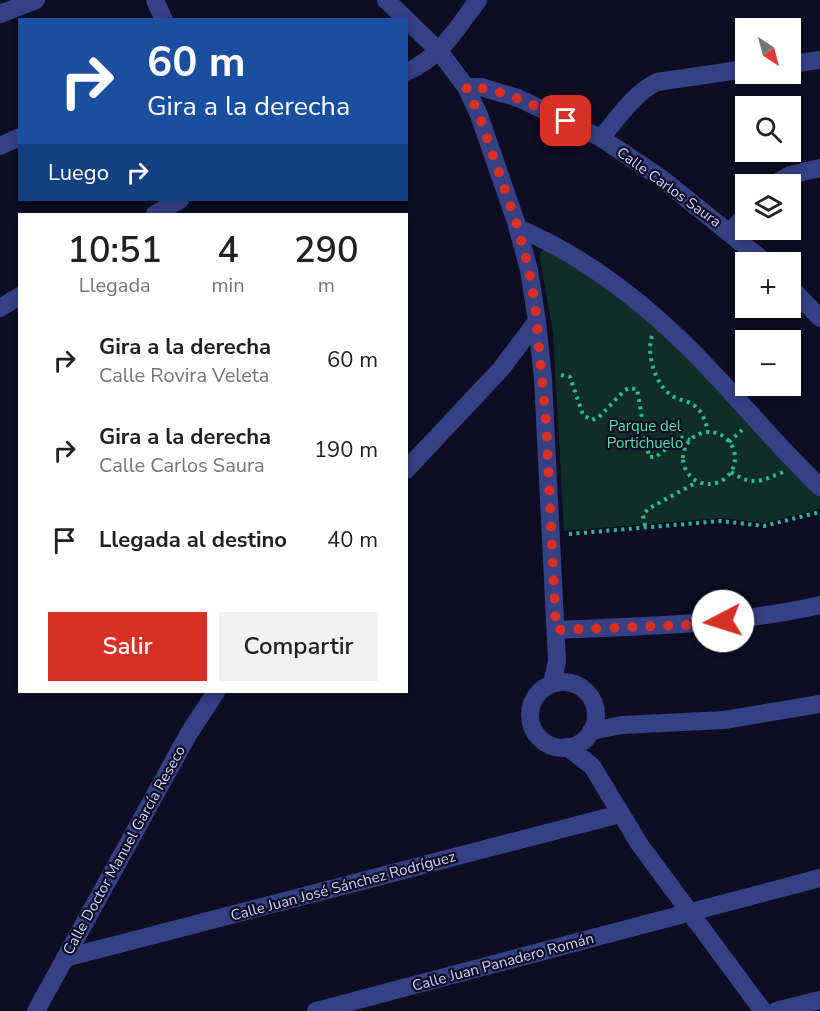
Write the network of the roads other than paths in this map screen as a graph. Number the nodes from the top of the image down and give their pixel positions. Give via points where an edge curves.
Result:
1 (36, 0) edge
2 (155, 0) edge
3 (386, 0) edge
4 (478, 0) edge
5 (0, 14) edge
6 (163, 18) edge
7 (405, 18) edge
8 (408, 21) edge
9 (439, 51) junction
10 (820, 60) edge
11 (801, 63) edge
12 (408, 71) edge
13 (735, 71) edge
14 (466, 87) junction
15 (18, 138) edge
16 (601, 138) junction
17 (0, 146) edge
18 (820, 168) edge
19 (794, 174) edge
20 (178, 201) edge
21 (157, 213) edge
22 (735, 226) edge
23 (518, 228) junction
24 (729, 232) junction
25 (753, 252) edge
26 (18, 297) edge
27 (801, 298) edge
28 (0, 308) edge
29 (820, 318) edge
30 (537, 321) junction
31 (408, 468) edge
32 (820, 488) edge
33 (820, 606) edge
34 (556, 630) junction
35 (560, 683) junction
36 (215, 693) edge
37 (820, 704) edge
38 (596, 712) junction
39 (622, 725) junction
40 (590, 732) junction
41 (567, 747) junction
42 (592, 766) junction
43 (620, 814) junction
44 (820, 878) edge
45 (690, 913) junction
46 (65, 958) junction
47 (820, 1000) edge
48 (36, 1011) edge
49 (316, 1011) edge
50 (763, 1011) edge
51 (776, 1011) edge

1 - 5 street
2 - 6 street
3 - 7 street
4 - 9 street
8 - 9 street
9 - 12 street
9 - 14 street
10 - 11 street
13 - 16 street via 657,82 645,88
14 - 16 street, Calle Carlos Saura via 481,87 518,98
14 - 23 street
15 - 17 street
16 - 24 street, Calle Carlos Saura via 662,178
18 - 19 street
20 - 21 street
22 - 24 street
23 - 30 street
23 - 32 street via 591,267 662,322
24 - 25 street, Calle Carlos Saura
26 - 28 street
27 - 29 street
30 - 31 street via 501,369
30 - 34 street
33 - 34 street via 720,622
34 - 35 street
35 - 38 street via 576,684 589,695
35 - 41 street via 543,689 535,697 530,717 532,728 546,743
36 - 46 street, Calle Doctor Manuel García Reseco via 189,733
37 - 39 street via 724,720
38 - 39 street
38 - 40 street
39 - 40 street
40 - 41 street
40 - 42 street
41 - 42 street
42 - 43 street
43 - 45 street
43 - 46 street, Calle Juan José Sánchez Rodríguez
44 - 45 street, Calle Juan Panadero Román
45 - 49 street, Calle Juan Panadero Román
45 - 50 street
46 - 48 street, Calle Doctor Manuel García Reseco
47 - 51 street

